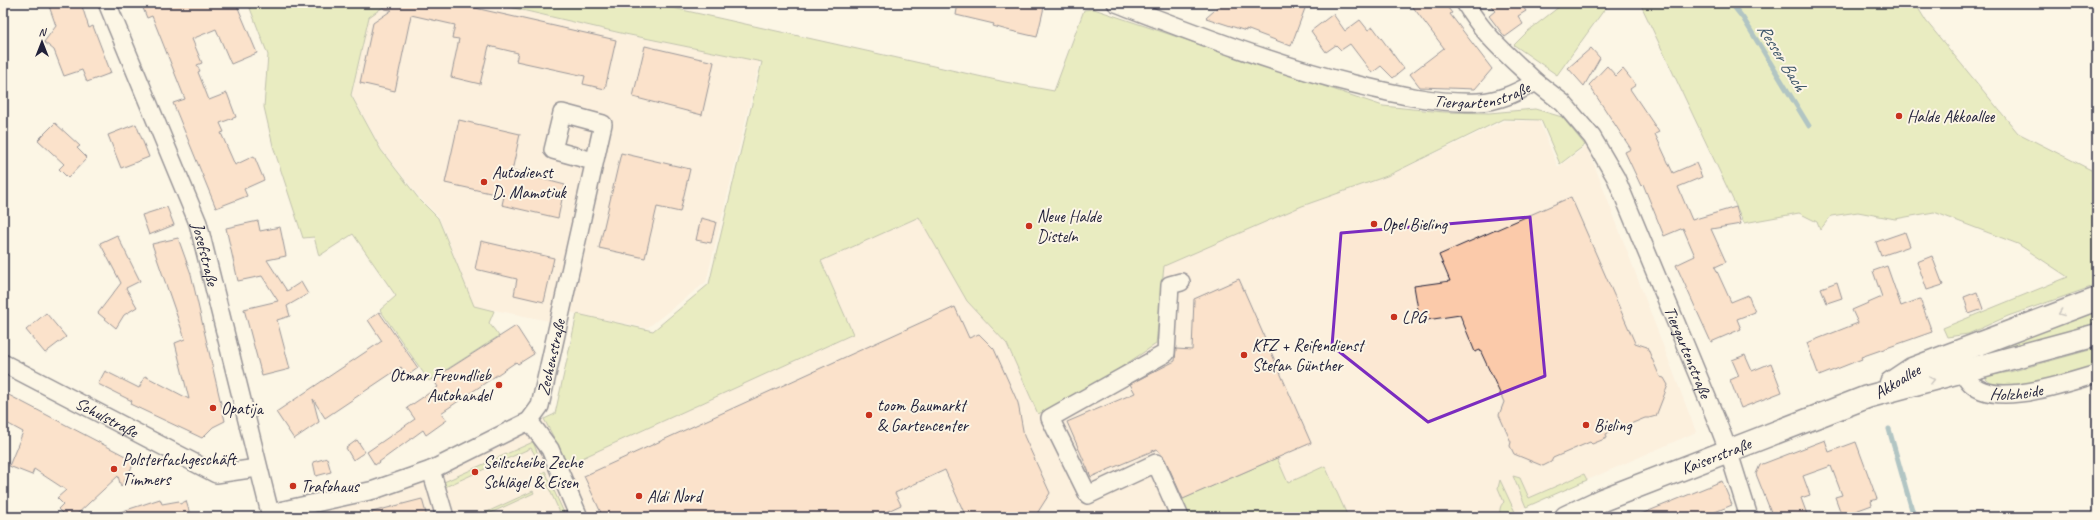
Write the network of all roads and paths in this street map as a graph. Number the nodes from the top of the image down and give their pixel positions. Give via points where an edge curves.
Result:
1 (107, 3) edge
2 (1116, 3) edge
3 (1465, 3) edge
4 (1536, 82) junction
5 (593, 161) dead end
6 (1181, 282) dead end
7 (2097, 298) edge
8 (2097, 335) edge
9 (1960, 362) junction
10 (4, 367) edge
11 (2097, 374) edge
12 (1868, 397) joint
13 (529, 421) junction
14 (1728, 450) junction
15 (257, 468) junction
16 (431, 470) junction
17 (1595, 510) edge
18 (270, 515) edge
19 (444, 517) edge
20 (579, 517) edge
21 (1180, 517) edge
22 (1566, 517) edge
23 (1749, 517) edge

1 - 15 street, Josefstraße via 198,223
2 - 4 street, Tiergartenstraße via 1324,77 1404,97 1480,102 1508,97
3 - 4 street via 1476,22 1496,45
4 - 14 street, Tiergartenstraße via 1563,103 1592,137 1616,178
5 - 13 street, Zechenstraße via 540,406
6 - 21 street via 1170,285 1166,353 1050,418 1088,495 1156,463
7 -> 9 main road, Akkoallee
8 - 9 main road, Akkoallee
9 - 11 street, Holzheide via 1969,381 1996,393 2015,394
9 - 12 main road, Akkoallee
10 - 15 street, Schulstraße via 216,474
12 - 14 main road, Kaiserstraße
13 - 16 street, Zechenstraße
13 - 20 street via 550,449
14 - 17 main road, Kaiserstraße
14 - 23 street, Tiergartenstraße
15 - 18 street, Josefstraße
16 - 18 street, Zechenstraße via 374,490
16 - 19 street
17 - 22 main road, Kaiserstraße

